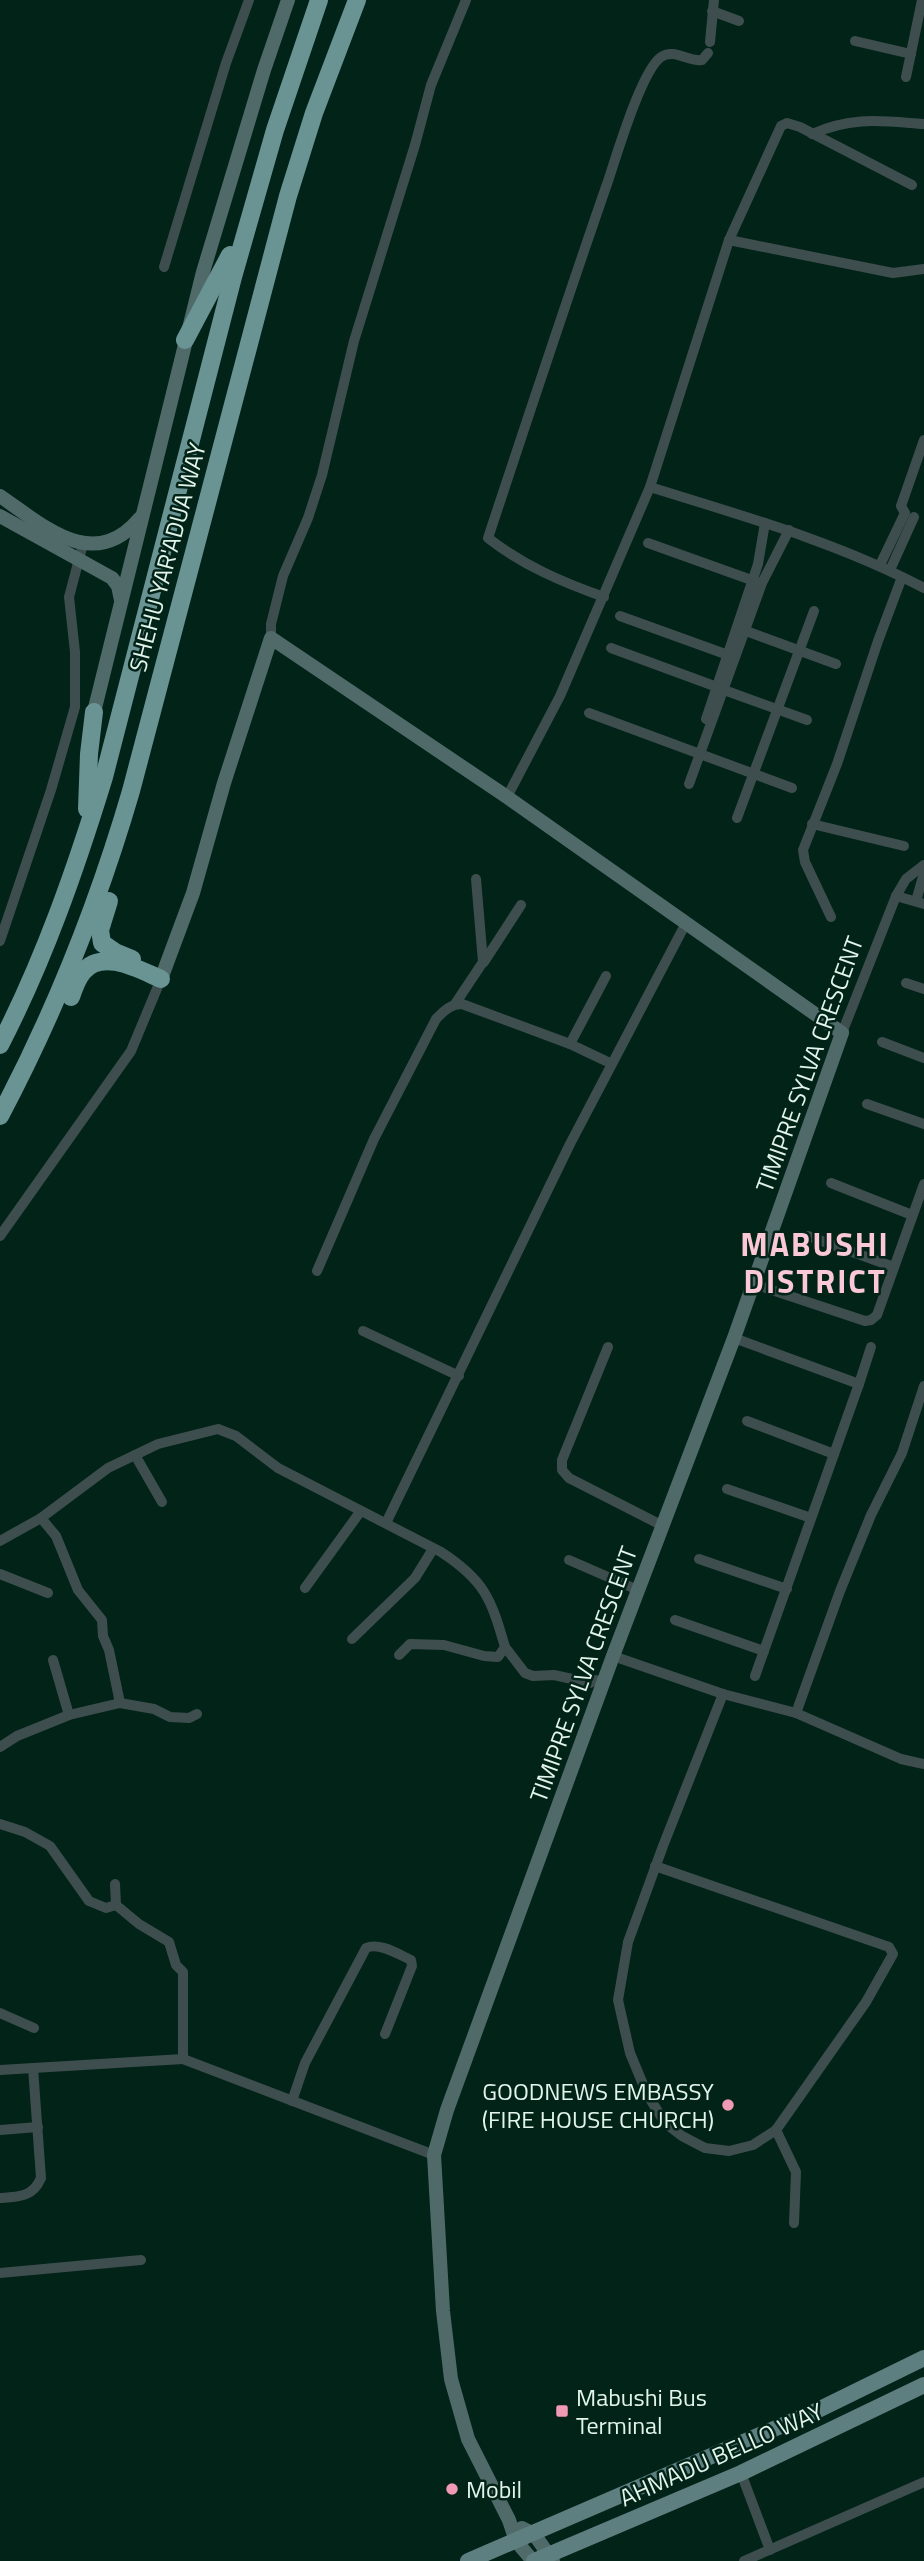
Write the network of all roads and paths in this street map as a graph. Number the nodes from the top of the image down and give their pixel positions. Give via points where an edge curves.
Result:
1 (250, 0) edge
2 (288, 0) edge
3 (319, 0) edge
4 (357, 0) edge
5 (466, 0) edge
6 (714, 0) edge
7 (922, 0) edge
8 (712, 11) junction
9 (739, 21) dead end
10 (855, 41) dead end
11 (911, 54) junction
12 (906, 77) dead end
13 (924, 124) edge
14 (812, 134) junction
15 (912, 185) dead end
16 (254, 204) junction
17 (729, 240) junction
18 (164, 267) dead end
19 (924, 269) edge
20 (185, 340) junction
21 (924, 440) edge
22 (650, 487) junction
23 (0, 496) edge
24 (0, 516) edge
25 (141, 517) junction
26 (914, 517) edge
27 (765, 523) junction
28 (789, 530) junction
29 (648, 543) dead end
30 (81, 551) junction
31 (880, 565) junction
32 (890, 570) junction
33 (902, 577) junction
34 (757, 582) junction
35 (924, 588) edge
36 (604, 597) junction
37 (121, 605) junction
38 (814, 611) dead end
39 (620, 616) dead end
40 (746, 631) junction
41 (271, 638) junction
42 (611, 648) dead end
43 (799, 651) junction
44 (728, 655) junction
45 (836, 664) dead end
46 (720, 688) junction
47 (776, 709) junction
48 (94, 712) joint
49 (589, 713) dead end
50 (807, 720) dead end
51 (696, 756) junction
52 (753, 774) junction
53 (689, 784) dead end
54 (792, 788) dead end
55 (507, 797) junction
56 (737, 818) dead end
57 (812, 824) junction
58 (120, 829) junction
59 (84, 842) junction
60 (904, 846) dead end
61 (924, 865) edge
62 (924, 873) edge
63 (476, 879) dead end
64 (895, 896) junction
65 (920, 902) edge
66 (521, 905) dead end
67 (831, 917) dead end
68 (686, 923) junction
69 (0, 941) edge
70 (484, 962) junction
71 (163, 974) junction
72 (606, 976) dead end
73 (906, 983) dead end
74 (924, 989) edge
75 (455, 1004) junction
76 (842, 1033) junction
77 (882, 1042) dead end
78 (570, 1044) junction
79 (0, 1045) edge
80 (924, 1058) edge
81 (610, 1063) junction
82 (18, 1083) junction
83 (867, 1104) dead end
84 (0, 1116) edge
85 (924, 1124) edge
86 (831, 1183) dead end
87 (924, 1184) edge
88 (912, 1215) junction
89 (0, 1236) edge
90 (808, 1236) dead end
91 (894, 1267) junction
92 (317, 1271) dead end
93 (754, 1284) junction
94 (363, 1331) dead end
95 (734, 1338) junction
96 (608, 1347) dead end
97 (871, 1347) dead end
98 (459, 1376) junction
99 (859, 1384) junction
100 (924, 1386) edge
101 (921, 1403) edge
102 (747, 1421) dead end
103 (834, 1454) junction
104 (135, 1455) junction
105 (727, 1489) dead end
106 (162, 1502) dead end
107 (360, 1512) junction
108 (41, 1518) junction
109 (811, 1518) junction
110 (386, 1523) junction
111 (663, 1526) junction
112 (0, 1541) edge
113 (433, 1549) junction
114 (699, 1559) dead end
115 (569, 1560) dead end
116 (0, 1574) edge
117 (305, 1588) dead end
118 (787, 1589) junction
119 (638, 1590) junction
120 (48, 1593) dead end
121 (675, 1619) dead end
122 (352, 1639) dead end
123 (505, 1647) junction
124 (764, 1651) junction
125 (399, 1655) dead end
126 (614, 1656) junction
127 (52, 1660) dead end
128 (755, 1676) dead end
129 (603, 1683) junction
130 (723, 1695) junction
131 (120, 1703) junction
132 (796, 1713) junction
133 (197, 1714) dead end
134 (69, 1715) junction
135 (0, 1747) edge
136 (924, 1764) edge
137 (0, 1825) edge
138 (655, 1867) junction
139 (115, 1884) dead end
140 (116, 1905) junction
141 (0, 2013) edge
142 (34, 2028) dead end
143 (385, 2034) dead end
144 (183, 2059) junction
145 (33, 2068) junction
146 (0, 2070) edge
147 (292, 2101) junction
148 (38, 2127) junction
149 (0, 2130) edge
150 (776, 2130) junction
151 (434, 2155) junction
152 (0, 2198) edge
153 (794, 2222) dead end
154 (141, 2260) dead end
155 (0, 2273) edge
156 (924, 2358) edge
157 (924, 2385) edge
158 (741, 2473) junction
159 (924, 2482) edge
160 (509, 2520) junction
161 (534, 2534) junction
162 (516, 2541) junction
163 (770, 2550) junction
164 (552, 2558) edge
165 (468, 2561) edge
166 (533, 2561) edge
167 (744, 2561) edge

1 - 18 street via 226,63
2 - 20 street via 221,207
3 - 16 highway, SHEHU YAR'ADUA WAY
4 - 58 highway, SHEHU YAR'ADUA WAY via 288,196
5 - 41 street via 431,86 354,341 322,475 283,576
6 - 8 street
7 - 11 street
8 - 9 street
8 - 36 street via 709,47 702,60 666,54 658,58 642,88 488,538 555,579
10 - 11 street
11 - 12 street
13 - 14 street via 872,120 837,124
14 - 15 street
14 - 17 street via 787,123 781,126
16 - 20 highway
16 - 59 highway, SHEHU YAR'ADUA WAY
17 - 19 street via 893,273
17 - 22 street
20 - 25 street
21 - 26 street via 901,506
22 - 27 street
22 - 36 street
23 - 30 street
24 - 30 street
25 - 30 street via 125,534
25 - 37 street
26 - 31 street
26 - 32 street
27 - 28 street
27 - 34 street
28 - 31 street
28 - 34 street
29 - 34 street
30 - 37 street via 118,586
30 - 69 street via 69,597 75,708
31 - 32 street
32 - 33 street
33 - 35 street
33 - 57 street
34 - 40 street
34 - 44 street
36 - 55 street via 560,696
37 - 48 street
38 - 43 street
39 - 44 street
40 - 43 street
40 - 46 street
41 - 55 street
41 - 71 street via 193,893
42 - 46 street
43 - 45 street
43 - 47 street
44 - 46 street
46 - 47 street
46 - 51 street
47 - 50 street
47 - 52 street
48 - 59 highway
49 - 51 street
51 - 52 street
51 - 53 street
52 - 54 street
52 - 56 street
55 - 68 street
57 - 60 street
57 - 67 street via 803,850 805,862
58 - 71 highway via 115,882 100,930 102,943
58 - 82 highway, SHEHU YAR'ADUA WAY via 91,916
59 - 79 highway, SHEHU YAR'ADUA WAY
61 - 64 street, TIMIPRE SYLVA CRESCENT via 906,879
62 - 65 street
63 - 70 street
64 - 65 street
64 - 76 street, TIMIPRE SYLVA CRESCENT
66 - 70 street
68 - 76 street
68 - 81 street
70 - 75 street
71 - 82 highway via 115,962 88,967 48,1045
71 - 89 street via 131,1051
72 - 78 street
73 - 74 street
75 - 78 street
75 - 92 street via 436,1019 374,1139
76 - 93 street, TIMIPRE SYLVA CRESCENT
77 - 80 street
78 - 81 street
81 - 98 street
82 - 84 highway, SHEHU YAR'ADUA WAY
83 - 85 street
86 - 88 street
87 - 88 street
88 - 91 street
90 - 91 street
91 - 93 street via 877,1315 864,1321
93 - 95 street, TIMIPRE SYLVA CRESCENT
94 - 98 street
95 - 99 street
95 - 111 street, TIMIPRE SYLVA CRESCENT
96 - 111 street via 562,1460 562,1470 569,1478
97 - 99 street
98 - 110 street
99 - 103 street
100 - 101 street
101 - 132 street via 840,1591
102 - 103 street
103 - 109 street
104 - 106 street
104 - 107 street via 158,1444 218,1429
104 - 108 street via 108,1468
105 - 109 street
107 - 110 street
107 - 117 street
108 - 112 street
108 - 131 street via 55,1536 78,1590 102,1620
109 - 118 street
110 - 113 street
111 - 119 street, TIMIPRE SYLVA CRESCENT
113 - 122 street via 415,1578
113 - 123 street via 466,1568 479,1583
114 - 118 street
115 - 119 street
116 - 120 street
118 - 124 street
119 - 126 street, TIMIPRE SYLVA CRESCENT
121 - 124 street
123 - 125 street via 498,1657 444,1645 410,1644
123 - 129 street via 525,1673 533,1676
124 - 128 street
126 - 129 street, TIMIPRE SYLVA CRESCENT
126 - 130 street
127 - 134 street
129 - 151 street, TIMIPRE SYLVA CRESCENT
130 - 132 street
130 - 138 street
131 - 133 street via 170,1717
131 - 134 street
132 - 136 street via 901,1759
134 - 135 street
137 - 140 street via 50,1846 89,1901 106,1908
138 - 150 street via 628,1942 618,2000 629,2053 647,2094 665,2123 705,2148 729,2151 753,2145
138 - 150 street via 889,1947 893,1954 866,2002
139 - 140 street
140 - 144 street via 169,1942 183,1972
141 - 142 street
143 - 147 street via 412,1966 411,1960 376,1945 366,1948 305,2063
144 - 145 street
144 - 147 street
145 - 146 street
145 - 148 street
147 - 151 street
148 - 149 street
148 - 152 street via 38,2186 25,2196
150 - 153 street via 796,2172
151 - 160 street, TIMIPRE SYLVA CRESCENT via 443,2321 455,2398 468,2439
154 - 155 street
156 - 161 main road, AHMADU BELLO WAY via 818,2410
157 - 158 main road, AHMADU BELLO WAY
158 - 163 street
158 - 164 main road, AHMADU BELLO WAY
159 - 163 street
160 - 161 street
160 - 162 street, TIMIPRE SYLVA CRESCENT
161 - 162 main road, AHMADU BELLO WAY
161 - 164 street
162 - 165 main road, AHMADU BELLO WAY
162 - 166 street, TIMIPRE SYLVA CRESCENT
163 - 167 street
164 - 166 main road, AHMADU BELLO WAY

